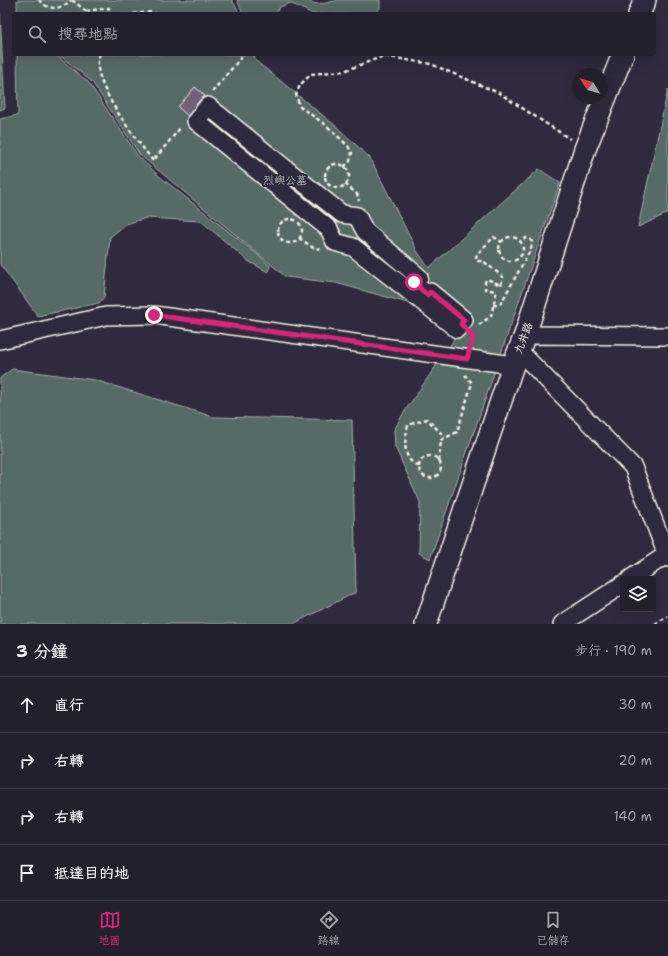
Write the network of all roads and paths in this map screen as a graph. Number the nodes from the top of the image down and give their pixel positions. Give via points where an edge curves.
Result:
1 (39, 0) edge
2 (71, 0) edge
3 (644, 0) edge
4 (86, 12) edge
5 (108, 12) edge
6 (640, 12) edge
7 (99, 56) edge
8 (622, 56) edge
9 (585, 149) junction
10 (153, 161) dead end
11 (344, 167) junction
12 (282, 241) joint
13 (521, 241) junction
14 (501, 242) junction
15 (493, 305) junction
16 (461, 324) junction
17 (668, 336) edge
18 (0, 340) edge
19 (519, 350) junction
20 (467, 359) junction
21 (445, 437) junction
22 (439, 461) junction
23 (418, 466) junction
24 (667, 556) edge
25 (635, 576) edge
26 (620, 586) edge
27 (668, 616) edge
28 (426, 624) edge
29 (562, 624) edge
30 (655, 624) edge

1 - 2 path via 46,6 57,8 63,7
2 - 4 path
3 - 6 main road
4 - 5 path via 109,8
7 - 10 path via 98,76 104,90
8 - 9 main road, 九井路
9 - 11 path via 499,93 431,64 384,56 344,70 311,74 300,85 296,95 300,107 326,125 348,146 352,153 350,161
9 - 19 main road, 九井路
11 - 11 path via 337,164 327,169 325,177 328,184 339,187 345,184 348,173
12 - 12 path via 289,243 299,238 302,231 296,220 288,219 281,223 278,234
13 - 14 path via 511,236
13 - 14 path via 524,248 521,257 510,262 500,254
13 - 15 path via 530,239 531,249 501,303 498,306
14 - 15 path via 494,237 476,258 503,277 501,285 487,279 484,282 485,289 496,294
15 - 16 path via 491,316 469,333
16 - 16 street via 458,329 353,247 335,242 329,229 196,121 208,106 342,214 357,216 365,231 419,277 414,282 427,295 430,292 464,320
17 - 19 street
18 - 20 street via 106,316 154,315
19 - 20 street
19 - 24 street via 633,467
19 - 28 main road, 九井路
20 - 21 path via 465,375 472,383 457,432
21 - 22 path via 441,440
21 - 23 path via 427,419 408,425 404,445 412,462
22 - 23 path via 427,456
22 - 23 path via 440,473 430,479 422,477
24 - 25 street
26 - 29 street
27 - 30 path

